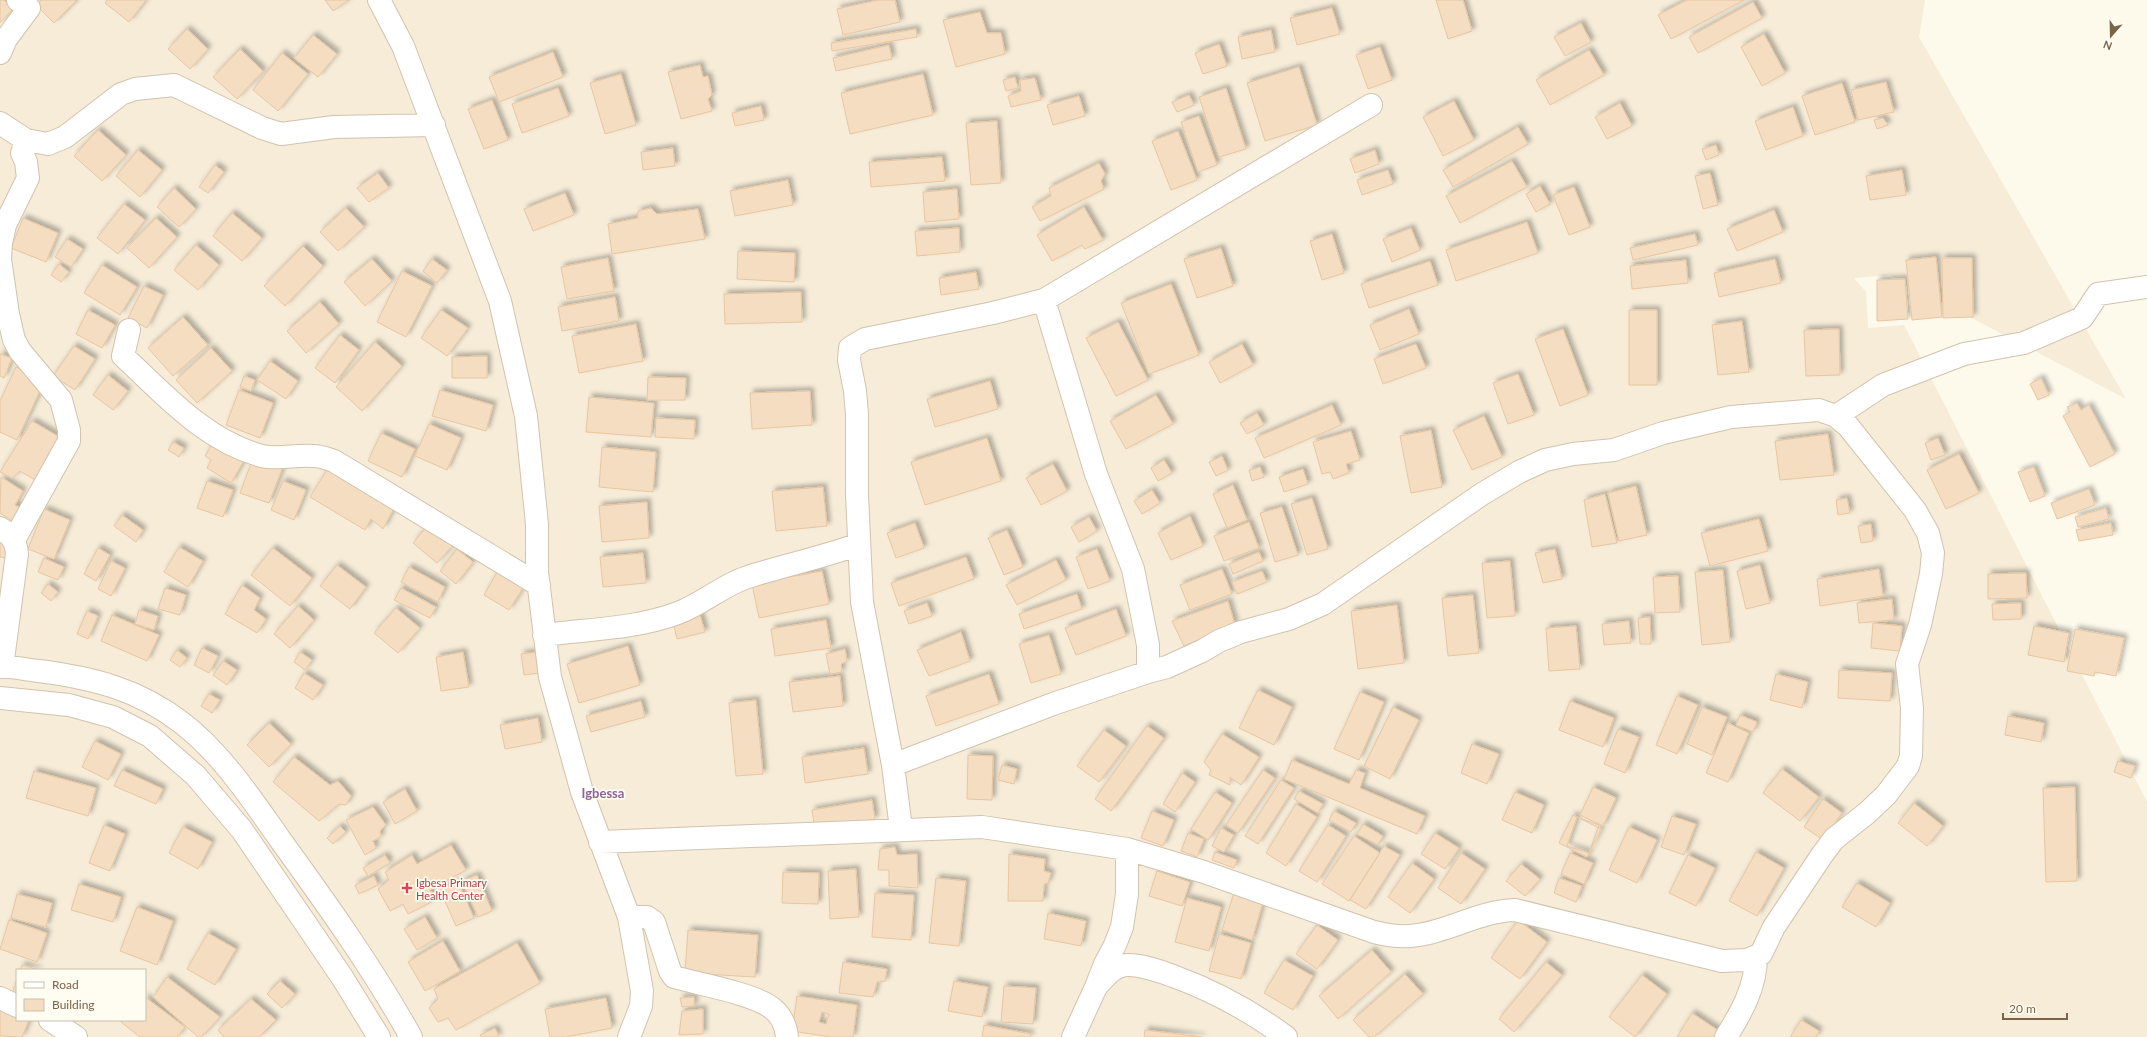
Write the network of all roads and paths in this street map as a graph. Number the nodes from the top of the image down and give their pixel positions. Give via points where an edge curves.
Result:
1 (18, 0) edge
2 (379, 0) edge
3 (0, 53) edge
4 (1371, 105) dead end
5 (0, 123) edge
6 (434, 125) junction
7 (26, 140) junction
8 (2147, 287) edge
9 (1044, 300) junction
10 (129, 330) dead end
11 (1836, 416) junction
12 (7, 534) edge
13 (859, 544) junction
14 (539, 585) junction
15 (544, 635) junction
16 (1, 667) edge
17 (1148, 672) junction
18 (0, 698) edge
19 (893, 765) junction
20 (901, 829) junction
21 (600, 842) junction
22 (1127, 849) junction
23 (629, 917) junction
24 (1756, 957) junction
25 (1096, 987) junction
26 (0, 998) edge
27 (16, 1006) edge
28 (52, 1021) edge
29 (76, 1037) edge
30 (379, 1037) edge
31 (412, 1037) edge
32 (629, 1037) edge
33 (787, 1037) edge
34 (1072, 1037) edge
35 (1286, 1037) edge
36 (1726, 1037) edge

1 - 3 street via 28,8 6,39
2 - 6 street via 403,46
4 - 9 street
5 - 7 street
6 - 7 street via 334,127 281,134 262,128 174,85 135,88 121,94 65,137 48,144
6 - 14 street via 500,301 526,416 537,524
7 - 12 street via 22,153 28,178 5,225 0,259 14,340 20,351 61,400 69,430 69,441
8 - 11 street via 2098,294 2082,318 2024,343 1964,354 1883,385
9 - 13 street via 865,339 850,348 849,360 857,414
9 - 17 street via 1096,474 1133,569 1148,645
10 - 14 street via 123,356 200,427 262,456 313,455 334,461
11 - 17 street via 1819,410 1731,417 1663,434 1614,450 1544,460 1482,494 1323,604 1289,619 1241,632 1182,661
11 - 24 street via 1848,426 1915,510 1928,533 1933,553 1920,625 1907,664 1912,708 1912,756 1886,795 1834,839 1774,926 1765,948
12 - 16 street via 16,554
13 - 15 street via 744,578 693,606 654,621 623,627
13 - 19 street via 862,602
14 - 15 street
15 - 21 street via 550,677 582,792
16 - 31 street via 63,674 109,683 154,703 183,723 215,754 263,815 368,964
17 - 19 street via 1053,704
18 - 30 street via 69,705 113,717 150,736 179,760 242,830 342,977
19 - 20 street
20 - 21 street
20 - 22 street via 982,827
21 - 23 street
22 - 24 street via 1204,872 1374,932 1392,936 1411,936 1499,910 1515,910 1722,961
22 - 25 street via 1127,894 1122,927
23 - 32 street via 642,991 641,1006
23 - 33 street via 647,916 654,922 674,977 755,999 770,1006 779,1015 786,1028
24 - 36 street via 1750,991
25 - 34 street
25 - 35 street via 1106,975 1117,968 1128,965 1156,970 1219,994 1262,1019
26 - 27 street
28 - 29 street

